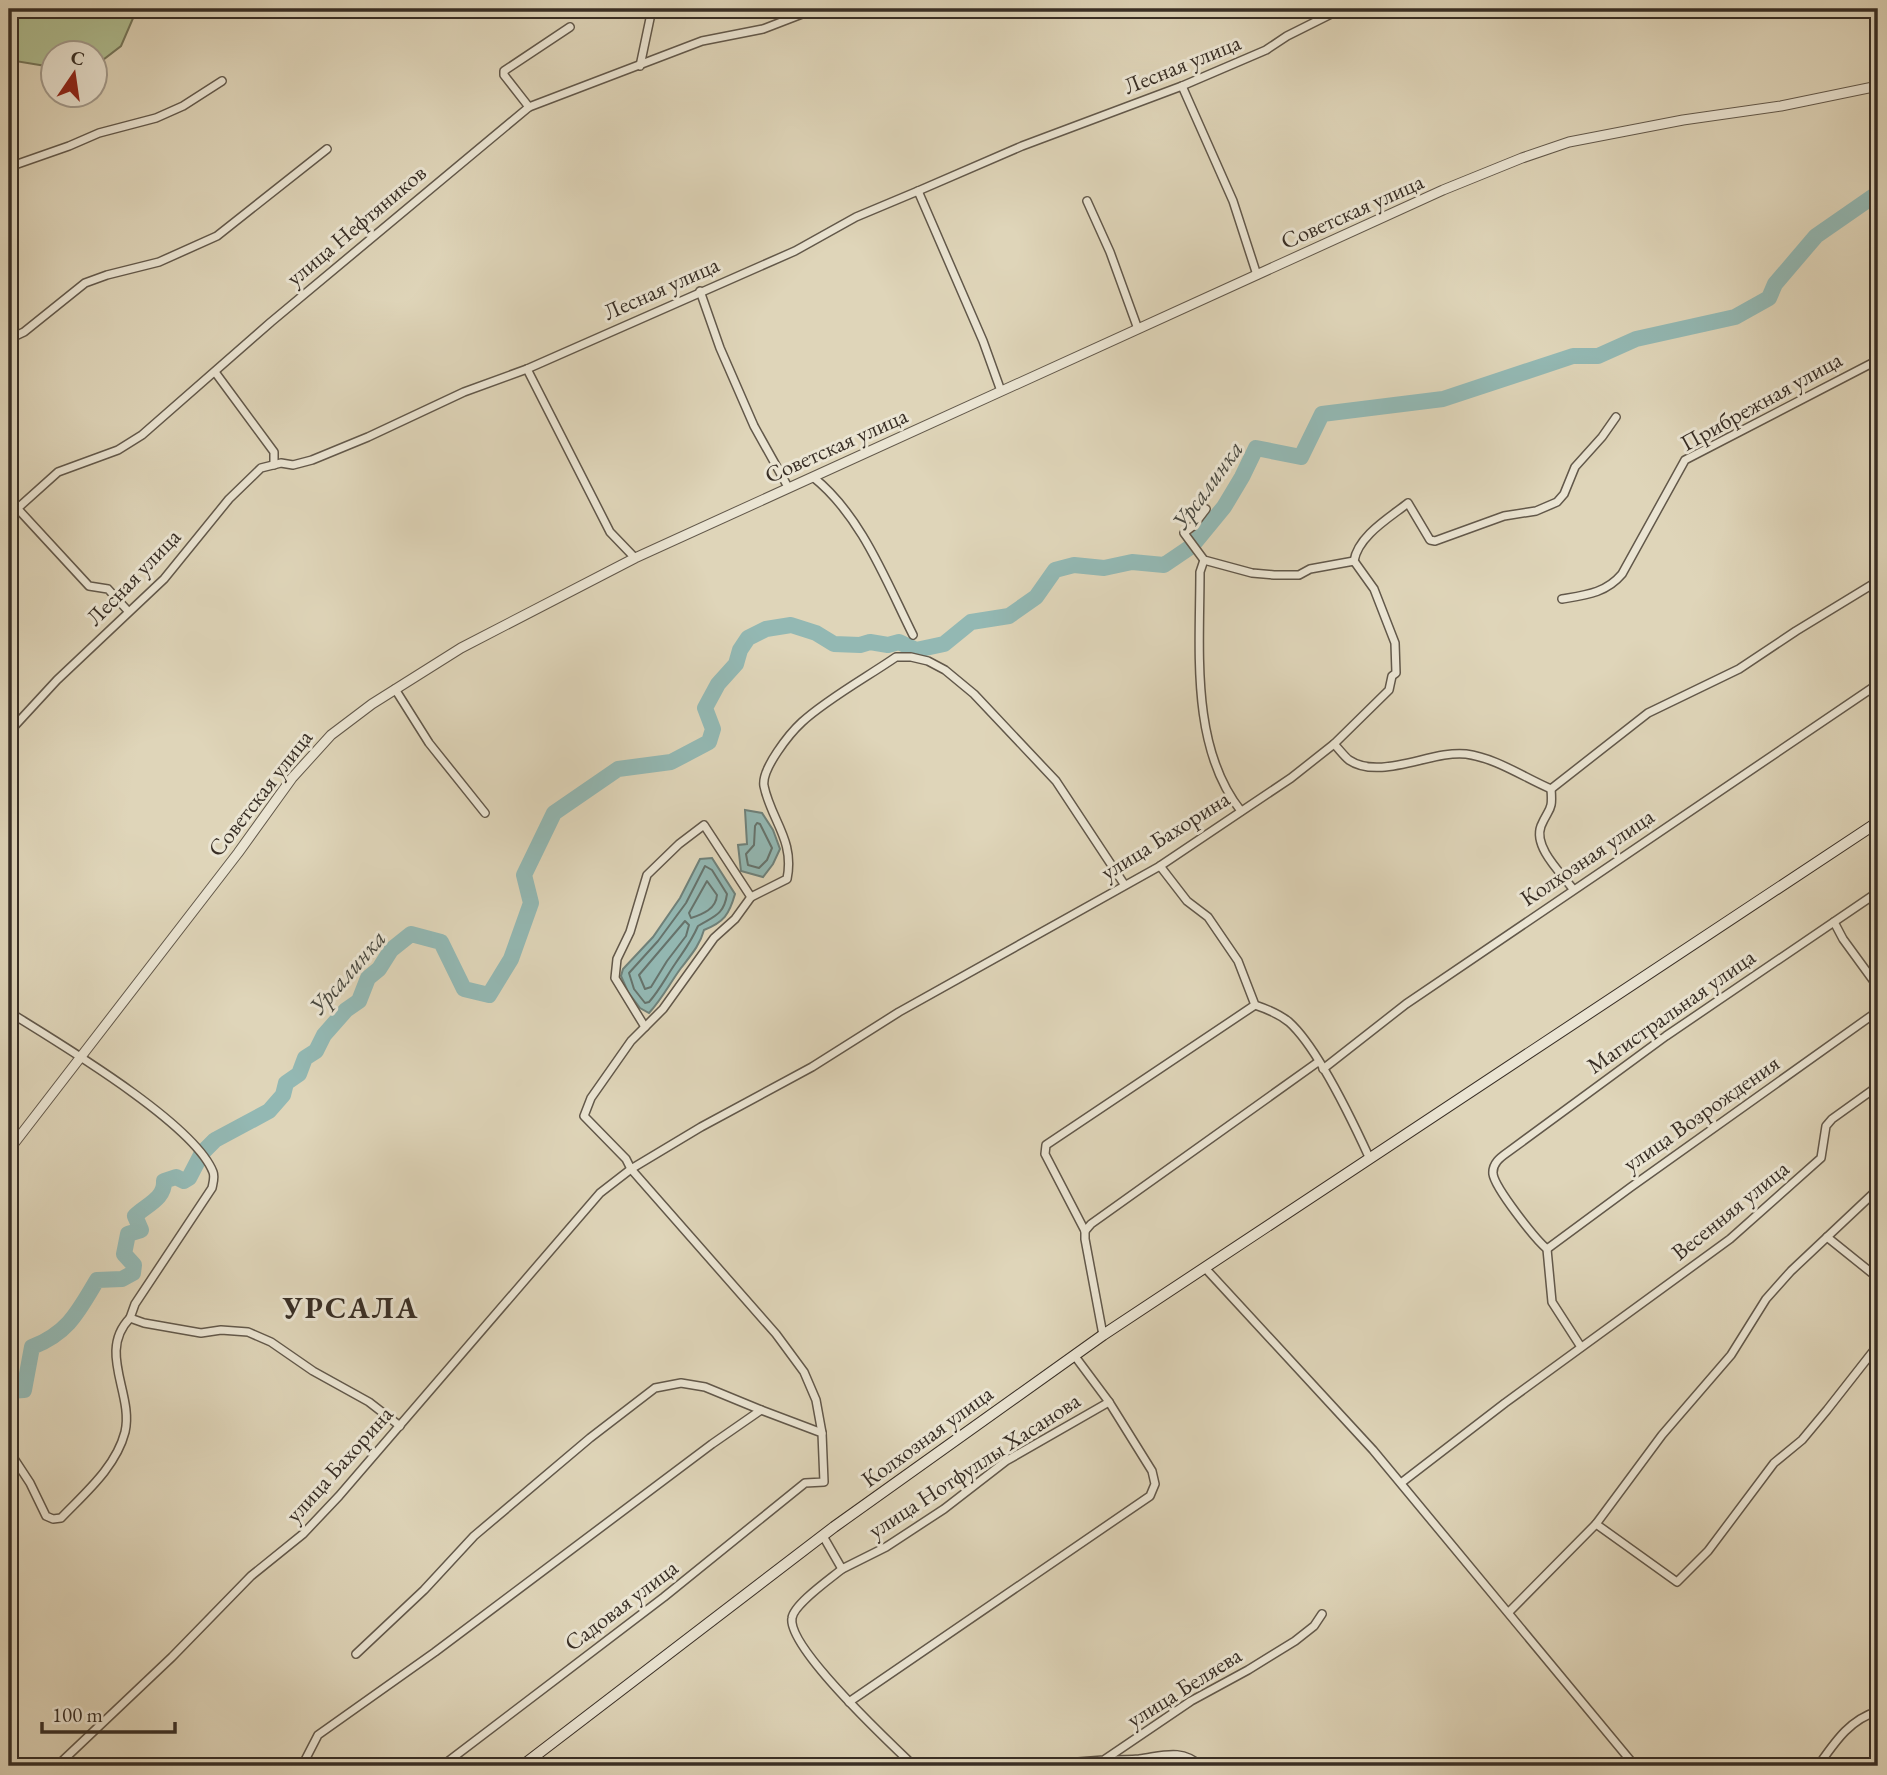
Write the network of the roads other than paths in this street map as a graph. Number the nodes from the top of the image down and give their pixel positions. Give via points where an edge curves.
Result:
1 (652, 9) edge
2 (815, 9) edge
3 (1341, 9) edge
4 (570, 27) dead end
5 (640, 66) junction
6 (222, 81) dead end
7 (1182, 86) junction
8 (1878, 86) edge
9 (529, 107) junction
10 (327, 149) dead end
11 (9, 167) edge
12 (918, 191) junction
13 (1087, 201) dead end
14 (1257, 275) junction
15 (700, 291) junction
16 (1139, 329) junction
17 (9, 339) edge
18 (1878, 360) edge
19 (527, 369) junction
20 (215, 372) junction
21 (1002, 391) junction
22 (1616, 417) dead end
23 (274, 465) junction
24 (813, 477) junction
25 (788, 487) junction
26 (17, 508) junction
27 (1206, 509) dead end
28 (9, 516) edge
29 (635, 558) junction
30 (1204, 559) junction
31 (1354, 561) junction
32 (1878, 581) edge
33 (1562, 599) dead end
34 (128, 611) junction
35 (913, 635) dead end
36 (1878, 684) edge
37 (396, 689) junction
38 (9, 732) edge
39 (1334, 744) junction
40 (1551, 789) junction
41 (1241, 811) junction
42 (485, 813) dead end
43 (1878, 822) edge
44 (1160, 866) junction
45 (1124, 884) junction
46 (1573, 889) junction
47 (1878, 892) edge
48 (751, 897) junction
49 (1834, 922) junction
50 (1878, 987) edge
51 (1255, 1005) junction
52 (1878, 1011) edge
53 (9, 1012) edge
54 (645, 1027) junction
55 (80, 1057) junction
56 (1321, 1065) junction
57 (1878, 1086) edge
58 (9, 1150) edge
59 (1369, 1157) junction
60 (631, 1169) junction
61 (1878, 1189) edge
62 (1085, 1231) junction
63 (1827, 1237) junction
64 (1547, 1249) junction
65 (1205, 1268) junction
66 (1878, 1278) edge
67 (130, 1318) junction
68 (1103, 1335) junction
69 (1878, 1345) edge
70 (1581, 1347) junction
71 (1074, 1355) junction
72 (1109, 1402) junction
73 (761, 1410) junction
74 (400, 1426) junction
75 (822, 1433) junction
76 (9, 1451) edge
77 (1401, 1483) junction
78 (1596, 1524) junction
79 (823, 1535) junction
80 (842, 1569) junction
81 (1509, 1612) junction
82 (1322, 1614) dead end
83 (356, 1654) dead end
84 (849, 1702) junction
85 (1878, 1711) edge
86 (1104, 1760) junction
87 (57, 1766) edge
88 (302, 1766) edge
89 (442, 1766) edge
90 (522, 1766) edge
91 (914, 1766) edge
92 (1053, 1766) edge
93 (1201, 1766) edge
94 (1635, 1766) edge
95 (1818, 1766) edge

1 - 5 street
2 - 5 street, улица Нефтяников via 762,29 702,41
3 - 7 street, Лесная улица via 1266,50
4 - 9 street via 504,71
5 - 9 street, улица Нефтяников
6 - 11 street via 156,118 99,133
7 - 12 street, Лесная улица
7 - 14 street via 1233,201
8 - 14 street, Советская улица via 1569,142 1443,190
9 - 20 street, улица Нефтяников
10 - 17 street via 217,236 159,262 85,283
12 - 15 street, Лесная улица
12 - 21 street
13 - 16 street
14 - 16 street, Советская улица
15 - 19 street, Лесная улица
15 - 25 street via 754,426
16 - 21 street, Советская улица
18 - 33 street, Прибрежная улица via 1685,460 1613,585
19 - 23 street, Лесная улица via 312,460
19 - 29 street via 610,532
20 - 23 street via 274,452
20 - 26 street, улица Нефтяников via 142,435 118,450 58,472
21 - 24 street, Советская улица
22 - 31 street via 1575,467 1564,494 1548,506 1435,541 1408,503 1367,538
23 - 34 street, Лесная улица via 261,468 229,499 164,579
24 - 25 street, Советская улица
24 - 35 street via 831,491 852,521
25 - 29 street, Советская улица
26 - 28 street, улица Нефтяников
26 - 34 street via 89,586 108,589
27 - 30 street via 1184,533
29 - 37 street, Советская улица via 461,648
30 - 31 street via 1287,576
30 - 41 street via 1200,572 1200,687 1215,764
31 - 39 street, улица Бахорина via 1374,589 1395,643 1396,673 1388,690
32 - 40 street via 1739,669 1648,713
34 - 38 street, Лесная улица
36 - 46 street, Колхозная улица
37 - 42 street via 429,743
37 - 55 street, Советская улица via 331,735 292,778
39 - 40 street via 1350,761 1369,766 1443,755 1483,757
39 - 41 street, улица Бахорина
40 - 46 street via 1552,805 1539,838
41 - 44 street, улица Бахорина
43 - 59 main road, Колхозная улица
44 - 45 street, улица Бахорина
44 - 51 street via 1187,901 1208,917 1238,961
45 - 48 street via 1056,781 975,694 945,670 911,657 896,657 802,722 770,764 764,784 790,867 788,879
45 - 60 street, улица Бахорина
46 - 56 street, Колхозная улица
47 - 49 street, Магистральная улица
48 - 54 street
48 - 54 street via 704,825 647,875 615,970 619,986
49 - 50 street
49 - 64 street, Магистральная улица via 1666,1036 1498,1160 1493,1174 1500,1189
51 - 56 street via 1290,1023
51 - 62 street via 1046,1145 1045,1154
52 - 64 street, улица Возрождения
53 - 55 street
54 - 60 street via 607,1075 584,1115
55 - 58 street, Советская улица
55 - 67 street via 180,1132 202,1153 214,1175 212,1188
56 - 59 street
56 - 62 street, Колхозная улица
57 - 70 street, Весенняя улица via 1832,1119 1826,1126 1821,1158 1774,1202
59 - 65 main road, Колхозная улица
60 - 74 street, улица Бахорина via 600,1193
60 - 75 street via 797,1363 816,1400
61 - 63 street
62 - 68 street
63 - 66 street
63 - 78 street via 1766,1300 1731,1355 1662,1435
64 - 70 street via 1552,1302
65 - 68 main road, Колхозная улица
65 - 77 street
67 - 74 street via 201,1333 248,1332 369,1402
67 - 76 street via 117,1337 125,1430 115,1457 100,1477 61,1517 53,1519
68 - 71 main road, Колхозная улица
69 - 78 street via 1677,1582
70 - 77 street, Весенняя улица
71 - 72 street, улица Нотфуллы Хасанова
71 - 79 main road, Колхозная улица
72 - 80 street, улица Нотфуллы Хасанова via 1006,1461 886,1547
72 - 84 street via 1152,1471 1155,1484 1150,1496
73 - 75 street
73 - 83 street via 705,1387 681,1383 655,1388 474,1536
73 - 88 street via 318,1735
74 - 87 street, улица Бахорина via 303,1534 251,1576
75 - 89 street, Садовая улица via 824,1482 805,1483
77 - 81 street
78 - 81 street
79 - 80 street
79 - 90 main road, Колхозная улица
80 - 84 street, улица Нотфуллы Хасанова via 797,1607 792,1618 794,1631
81 - 94 street
82 - 86 street, улица Беляева via 1295,1641 1191,1701
84 - 91 street
85 - 95 street via 1851,1724
86 - 92 street, улица Беляева
86 - 93 street via 1170,1753 1187,1755

